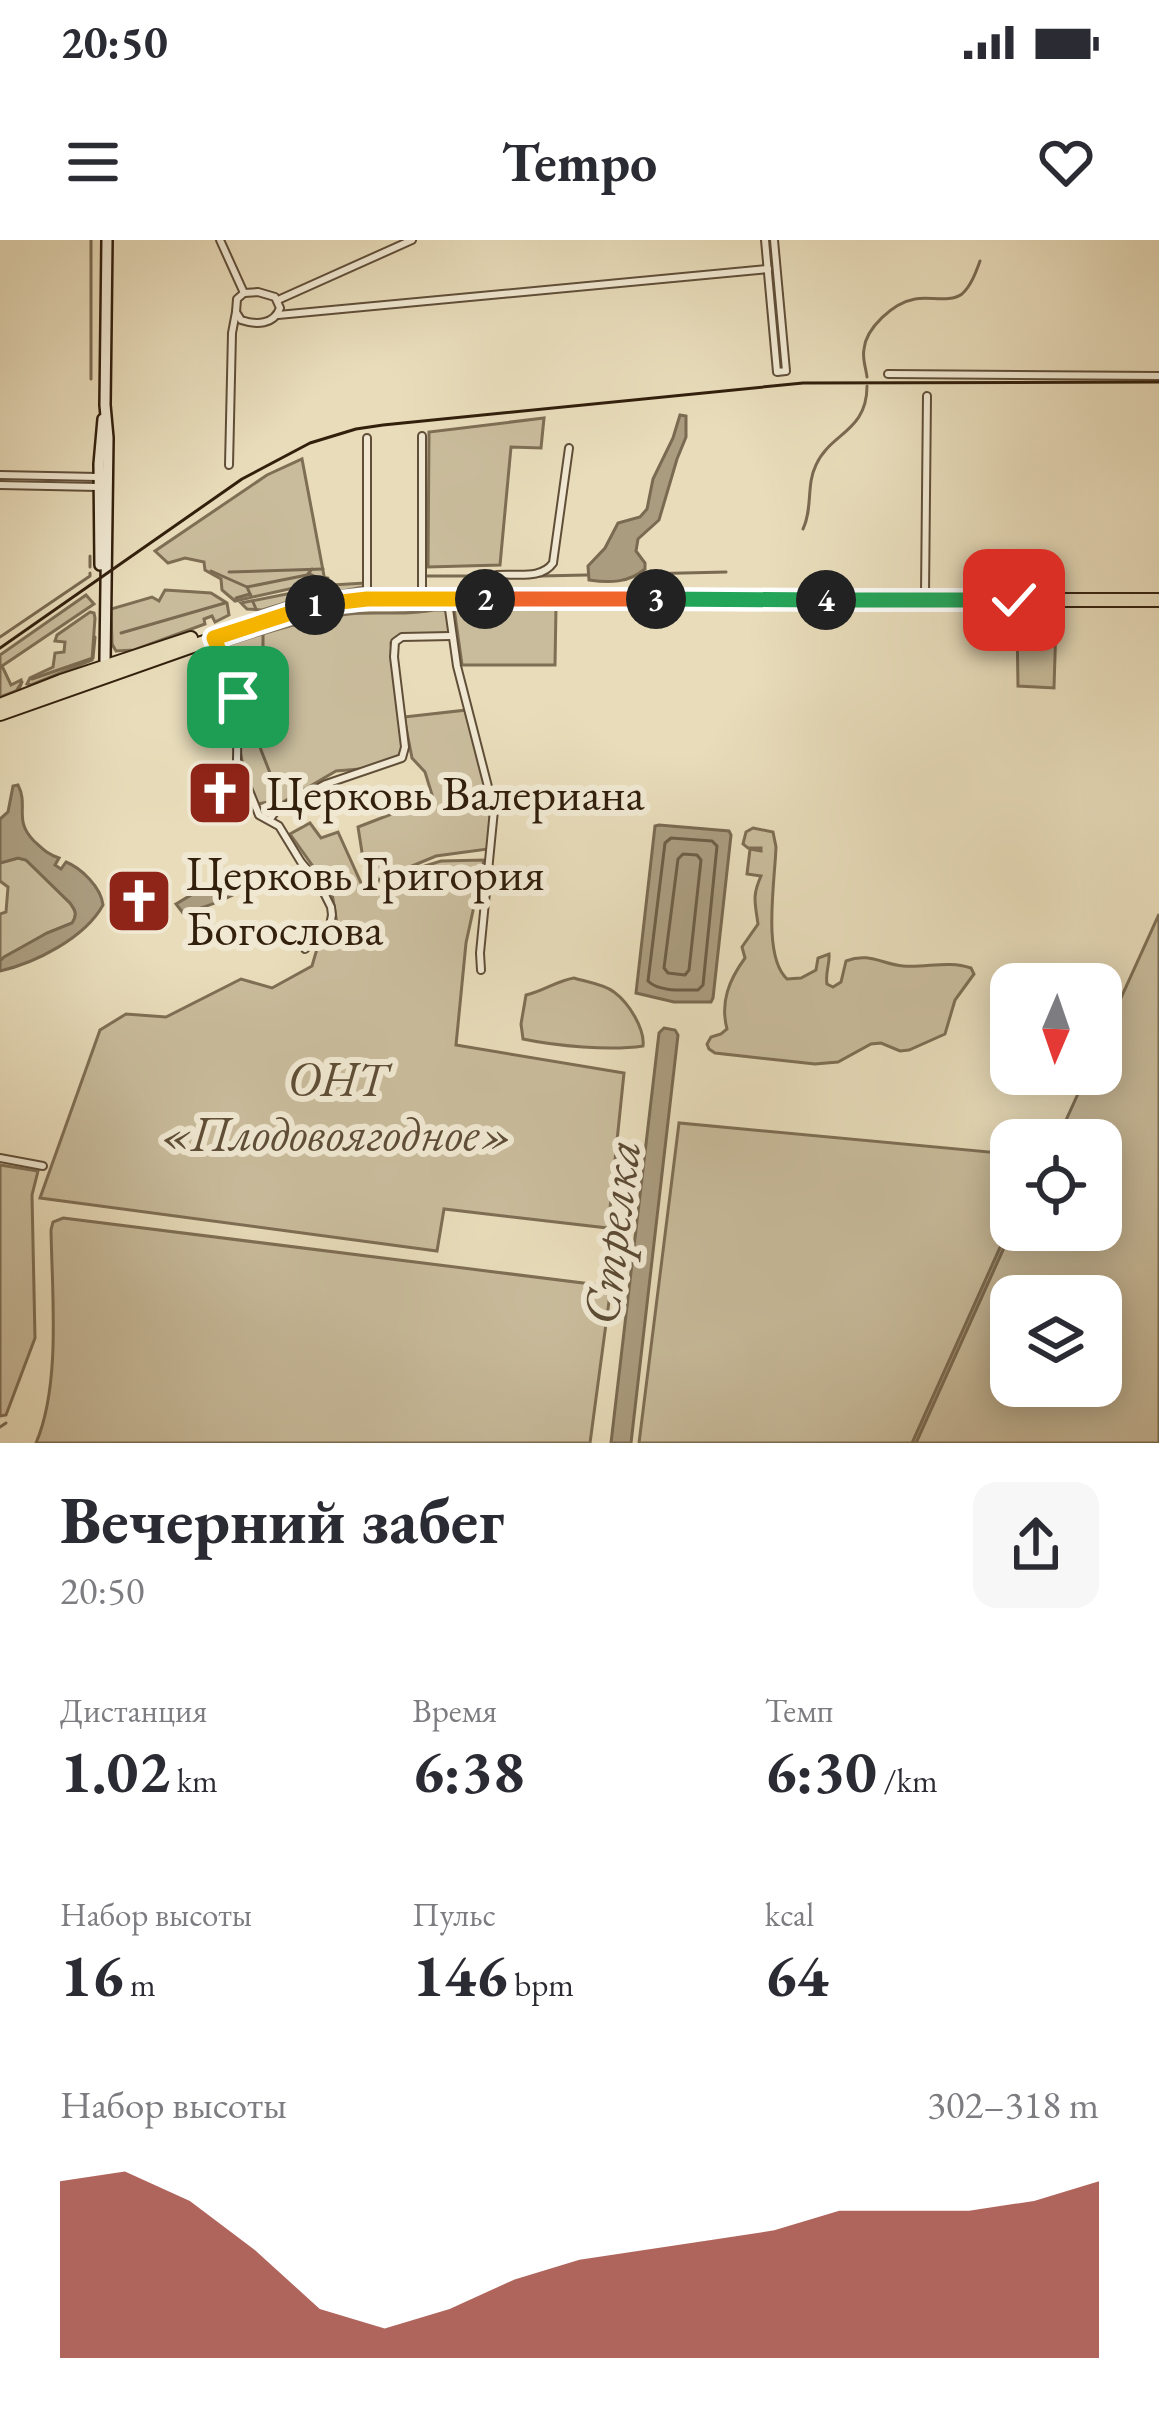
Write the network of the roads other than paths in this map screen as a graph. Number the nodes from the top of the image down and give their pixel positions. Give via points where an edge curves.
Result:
1 (107, 240) edge
2 (220, 240) edge
3 (412, 240) edge
4 (765, 240) edge
5 (774, 240) edge
6 (768, 269) junction
7 (244, 293) junction
8 (278, 300) junction
9 (236, 312) junction
10 (278, 315) junction
11 (887, 374) dead end
12 (1159, 376) edge
13 (927, 396) dead end
14 (422, 436) dead end
15 (367, 438) dead end
16 (569, 448) dead end
17 (229, 465) dead end
18 (0, 475) edge
19 (104, 482) junction
20 (0, 485) edge
21 (368, 593) junction
22 (422, 593) junction
23 (495, 593) junction
24 (925, 594) junction
25 (1159, 596) edge
26 (448, 599) junction
27 (451, 636) junction
28 (214, 638) junction
29 (106, 670) junction
30 (0, 705) edge
31 (0, 714) edge
32 (270, 819) junction
33 (305, 949) dead end
34 (481, 970) dead end
35 (0, 1158) edge
36 (43, 1166) dead end

1 - 19 main road
2 - 7 street
3 - 8 street
4 - 6 street
5 - 6 street via 786,371 777,372
6 - 10 street
7 - 8 street
7 - 9 street
8 - 10 street
9 - 10 street via 251,323
9 - 17 street
11 - 12 street
13 - 24 street
14 - 22 street
15 - 21 street
16 - 23 street via 553,563 540,574 497,575
18 - 19 street
19 - 20 street
19 - 29 main road
21 - 22 main road
21 - 29 main road via 296,603
22 - 23 main road
23 - 24 main road
24 - 25 main road
25 - 26 main road
26 - 27 street
26 - 28 main road via 323,603
27 - 32 street via 395,642 400,760 326,784
27 - 34 street via 494,810
28 - 29 main road
28 - 32 street via 238,697 237,761 259,815
29 - 30 main road
29 - 31 main road
32 - 33 street via 331,907 330,925
35 - 36 street

